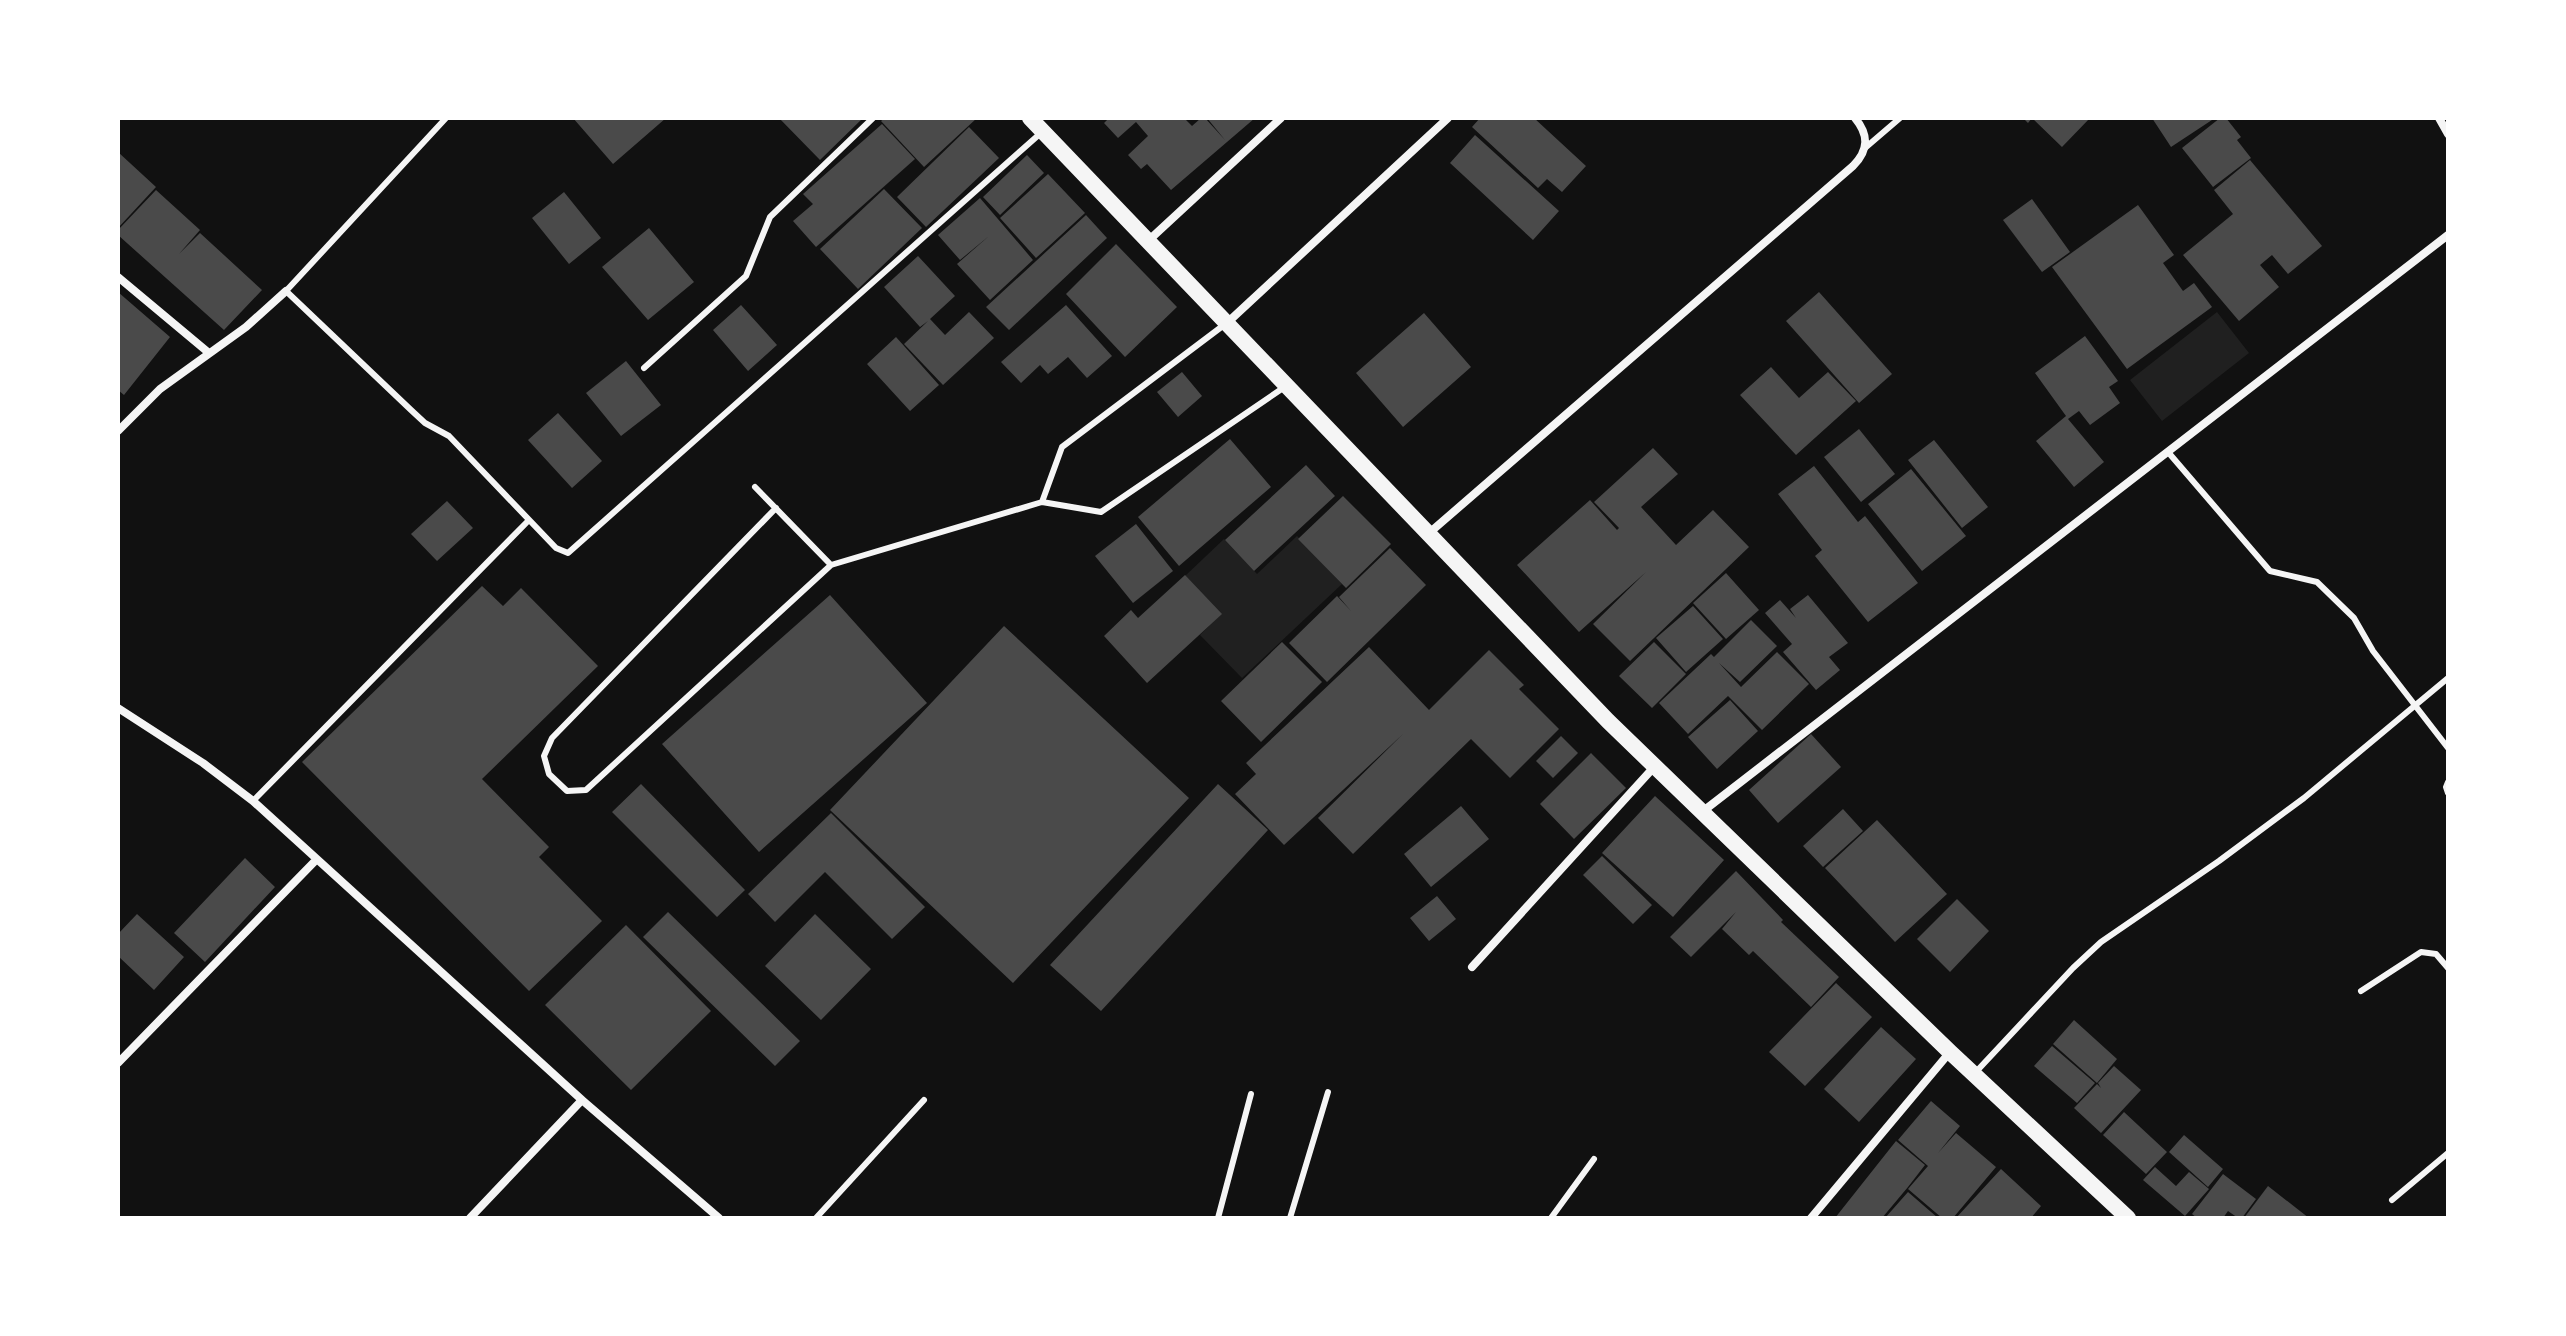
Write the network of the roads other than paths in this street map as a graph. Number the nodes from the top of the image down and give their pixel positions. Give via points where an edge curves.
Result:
1 (446, 118) edge
2 (873, 118) edge
3 (1030, 118) edge
4 (1281, 118) edge
5 (1448, 118) edge
6 (1855, 118) edge
7 (1900, 118) edge
8 (2439, 118) edge
9 (1043, 131) junction
10 (2448, 134) edge
11 (1865, 148) junction
12 (2448, 235) edge
13 (1148, 241) junction
14 (118, 277) edge
15 (286, 291) junction
16 (1227, 323) junction
17 (209, 353) junction
18 (644, 368) dead end
19 (1287, 386) junction
20 (118, 431) edge
21 (2168, 452) junction
22 (755, 487) dead end
23 (1042, 502) junction
24 (776, 508) junction
25 (529, 520) junction
26 (1428, 534) junction
27 (831, 565) junction
28 (2448, 678) edge
29 (2416, 705) junction
30 (118, 708) edge
31 (2448, 748) edge
32 (1655, 766) junction
33 (2448, 782) edge
34 (2448, 793) edge
35 (253, 801) junction
36 (1701, 813) junction
37 (317, 859) junction
38 (1472, 967) dead end
39 (2448, 968) edge
40 (2361, 991) dead end
41 (1950, 1052) junction
42 (118, 1063) edge
43 (1974, 1074) junction
44 (1328, 1092) dead end
45 (1251, 1094) dead end
46 (582, 1100) junction
47 (924, 1100) dead end
48 (2448, 1153) edge
49 (1594, 1159) dead end
50 (2392, 1200) dead end
51 (470, 1218) edge
52 (719, 1218) edge
53 (816, 1218) edge
54 (1218, 1218) edge
55 (1290, 1218) edge
56 (1551, 1218) edge
57 (1811, 1218) edge
58 (2128, 1218) edge

1 - 15 lane
2 - 18 lane via 770,217 746,276
3 - 9 main road
4 - 13 street
5 - 16 street
6 - 11 street via 1866,137
7 - 11 lane
8 - 10 street
9 - 13 main road
9 - 25 lane via 574,549 559,551
11 - 26 street via 1853,166
12 - 21 street
13 - 16 main road
14 - 17 street
15 - 17 street
15 - 25 lane via 425,423 449,436
16 - 19 main road
16 - 23 lane via 1062,447
17 - 20 street via 160,389
19 - 23 lane via 1101,512
19 - 26 main road
21 - 29 lane via 2270,571 2312,580 2328,591
21 - 36 street
22 - 24 lane
23 - 27 lane
24 - 27 lane
24 - 27 lane via 552,738 544,756 549,774 567,791 586,790
25 - 35 lane
26 - 32 main road
28 - 29 lane
29 - 31 lane
29 - 43 lane via 2304,798 2101,942
30 - 35 street
32 - 36 main road
32 - 38 street
33 - 34 lane
35 - 37 street
36 - 41 main road
37 - 42 street
37 - 46 street
39 - 40 lane via 2436,954 2421,952
41 - 43 main road
41 - 57 street
43 - 58 main road
44 - 55 lane
45 - 54 lane
46 - 51 street
46 - 52 street
47 - 53 lane
48 - 50 lane
49 - 56 lane

